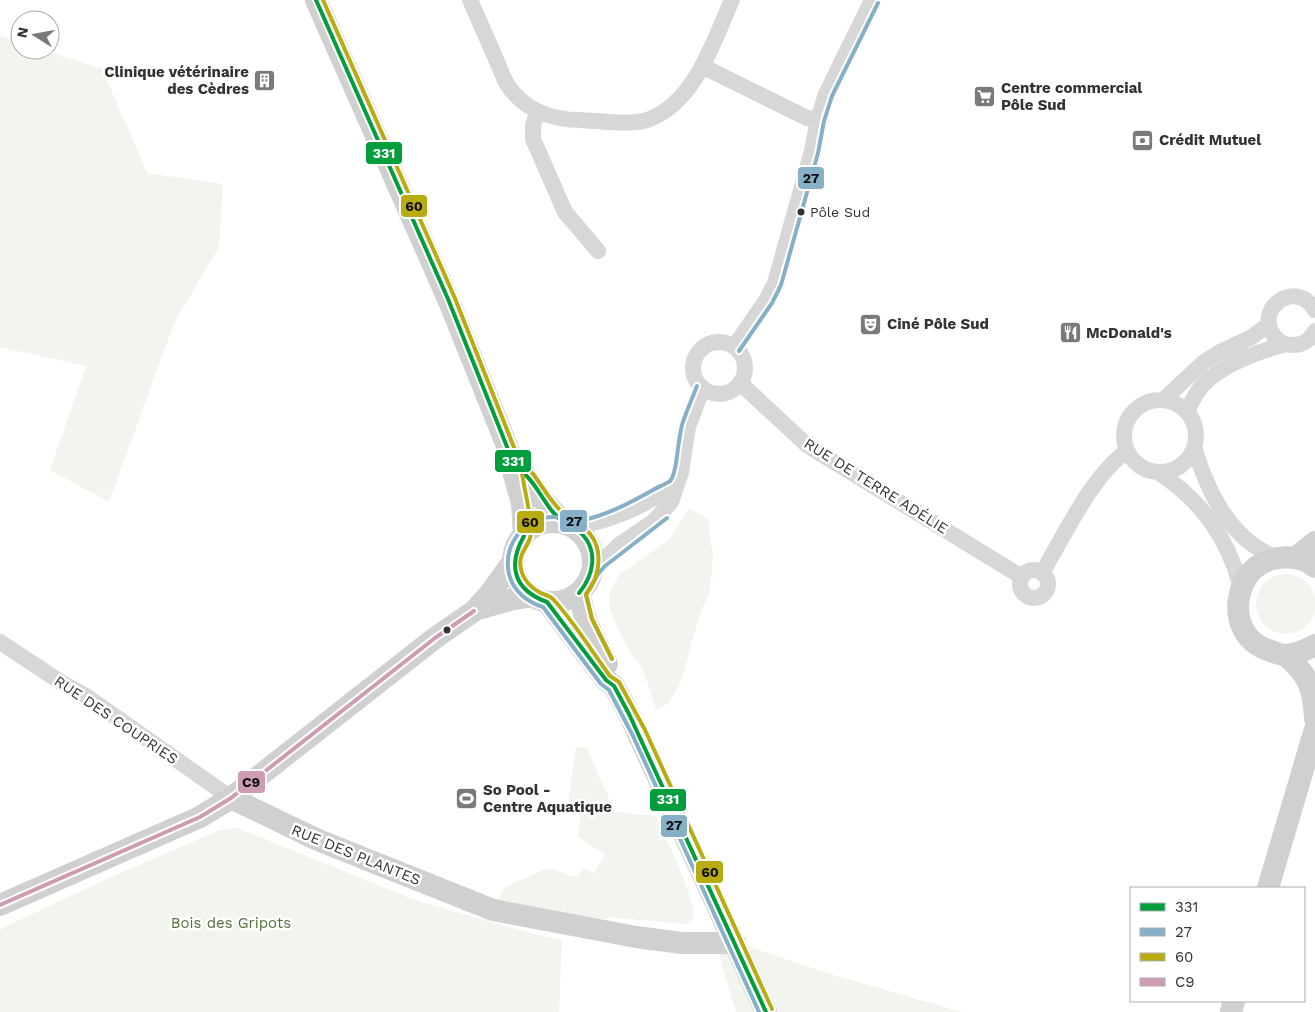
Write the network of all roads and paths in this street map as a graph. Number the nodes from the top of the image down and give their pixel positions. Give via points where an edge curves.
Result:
1 (316, 0) edge
2 (470, 0) edge
3 (732, 0) edge
4 (872, 0) edge
5 (702, 66) junction
6 (537, 112) junction
7 (818, 119) junction
8 (598, 251) dead end
9 (1315, 310) edge
10 (1268, 324) junction
11 (1315, 331) edge
12 (1286, 344) junction
13 (734, 347) junction
14 (740, 383) junction
15 (703, 388) junction
16 (1163, 400) junction
17 (1187, 412) junction
18 (1194, 448) junction
19 (1127, 450) junction
20 (515, 467) junction
21 (1158, 472) junction
22 (675, 485) junction
23 (569, 526) junction
24 (524, 536) junction
25 (1315, 542) edge
26 (1285, 558) junction
27 (514, 560) junction
28 (1315, 567) edge
29 (592, 571) junction
30 (1042, 573) junction
31 (1022, 577) junction
32 (1241, 587) junction
33 (579, 593) junction
34 (540, 599) junction
35 (474, 611) junction
36 (0, 642) edge
37 (1315, 645) edge
38 (1286, 655) junction
39 (614, 686) junction
40 (1315, 718) edge
41 (1315, 729) edge
42 (231, 798) junction
43 (1268, 887) edge
44 (0, 906) edge
45 (734, 943) junction
46 (766, 1012) edge

1 - 20 main road via 448,299
2 - 6 street via 508,86
3 - 5 street
4 - 7 street via 826,94
5 - 6 street via 684,93 668,108 648,119 627,122 558,119
5 - 7 street via 807,118
6 - 8 street via 533,139 565,212
7 - 13 street via 775,283
9 - 10 street via 1305,299 1284,298 1273,306
10 - 12 street via 1274,336
10 - 16 street via 1252,337 1204,362
11 - 12 street via 1301,344
12 - 17 street via 1260,351 1216,374 1198,390
13 - 14 street via 745,363
13 - 15 street via 714,343 699,352 694,369
14 - 15 street via 725,394 715,394
14 - 31 street, RUE DE TERRE ADÉLIE via 808,446
15 - 22 street via 688,427 681,472
16 - 17 street
16 - 19 street via 1151,401 1133,412 1124,430
17 - 18 street via 1195,429
18 - 21 street via 1184,463
18 - 26 street via 1214,499 1237,531 1254,546
19 - 21 street via 1140,466
19 - 30 street via 1090,492
20 - 23 main road via 524,471 540,497
20 - 24 main road
21 - 32 street via 1178,486 1205,514 1225,543
22 - 23 street via 608,519
22 - 29 street via 671,502 662,513 619,545
23 - 24 main road via 543,524
23 - 29 main road via 587,542 593,561
24 - 27 main road
25 - 26 main road
26 - 28 main road
26 - 32 main road via 1258,566
27 - 34 main road via 518,581 524,590
27 - 35 main road
29 - 33 main road
30 - 31 street via 1029,571
30 - 31 street via 1048,586 1044,594 1036,598 1023,594 1020,586
32 - 38 main road via 1237,603 1246,634 1262,648
33 - 34 main road via 558,602
33 - 39 main road via 586,621 613,676
34 - 35 main road via 513,598
34 - 39 main road
35 - 42 main road via 428,643
36 - 42 street, RUE DES COUPRIES via 86,696
37 - 38 main road via 1303,652
38 - 40 main road via 1308,679 1314,695
39 - 45 main road via 639,733
41 - 43 main road
42 - 44 main road via 200,817
42 - 45 main road, RUE DES PLANTES via 318,840 493,910 636,937 682,943
45 - 46 main road

